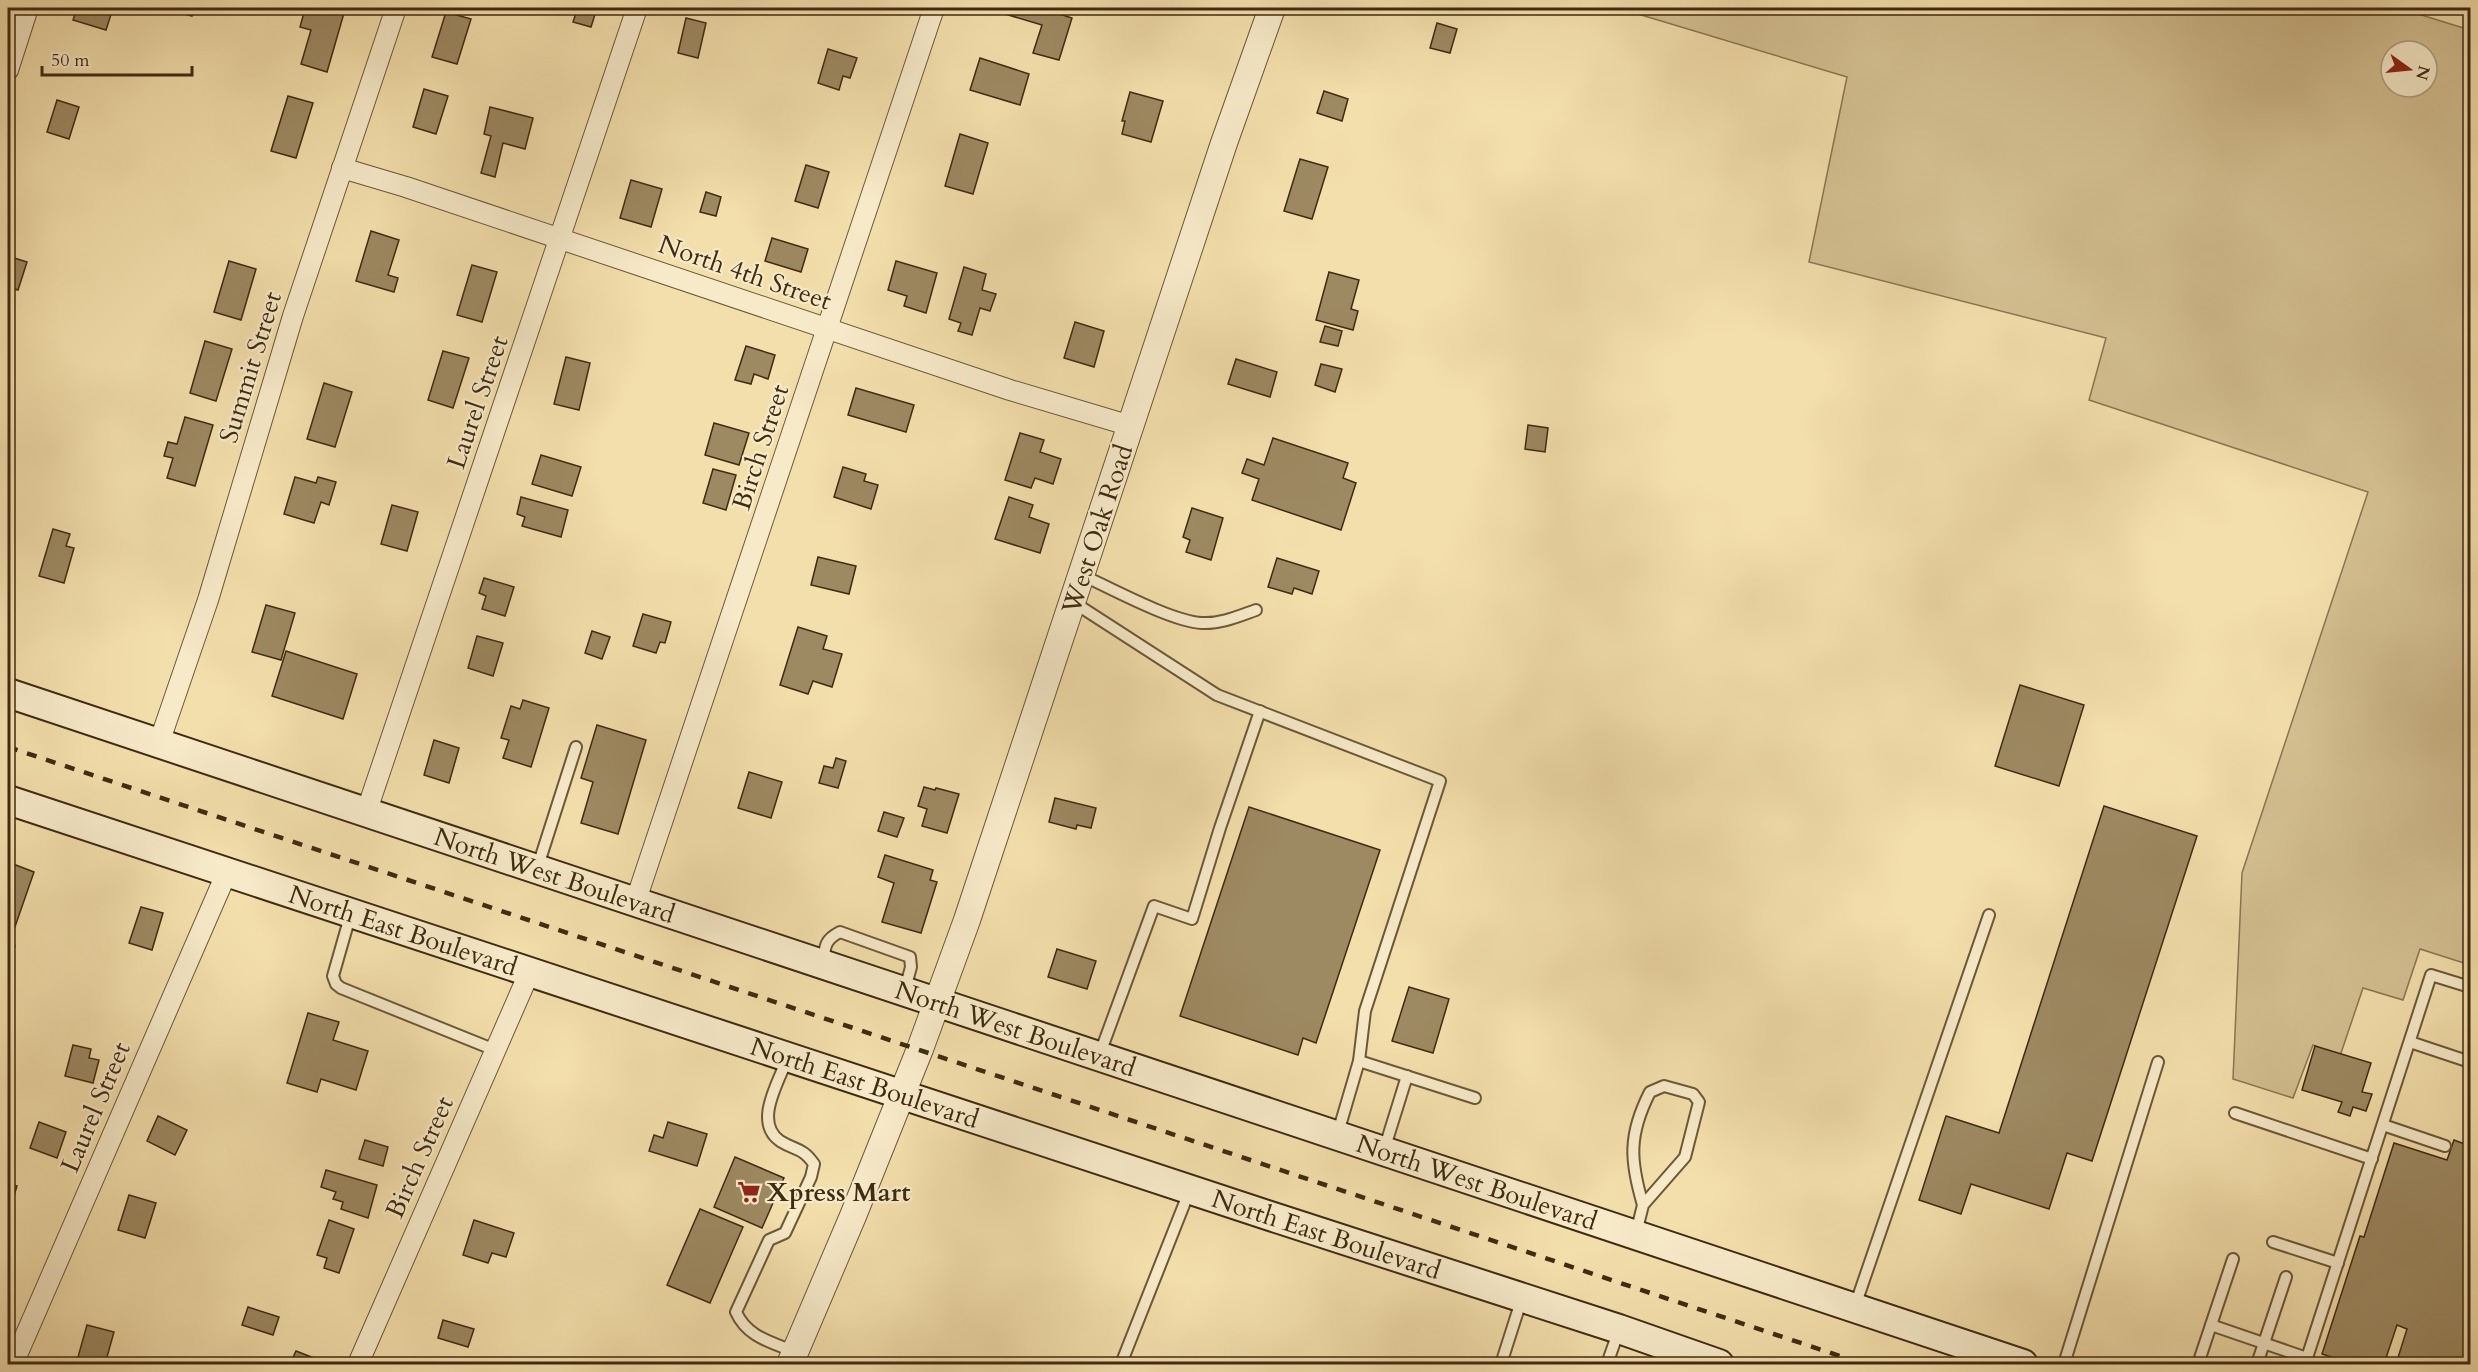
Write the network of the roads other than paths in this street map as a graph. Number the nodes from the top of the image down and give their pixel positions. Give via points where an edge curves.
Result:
1 (28, 8) edge
2 (396, 8) edge
3 (637, 8) edge
4 (934, 8) edge
5 (1272, 8) edge
6 (8, 69) edge
7 (342, 168) junction
8 (560, 239) junction
9 (827, 328) junction
10 (1131, 426) junction
11 (1082, 575) junction
12 (1073, 602) junction
13 (1256, 610) dead end
14 (8, 693) edge
15 (1260, 711) junction
16 (159, 743) junction
17 (576, 747) dead end
18 (8, 800) edge
19 (366, 813) junction
20 (536, 870) junction
21 (227, 872) junction
22 (635, 903) junction
23 (351, 912) junction
24 (1989, 915) dead end
25 (823, 965) junction
26 (530, 971) junction
27 (2470, 987) edge
28 (904, 992) junction
29 (937, 1003) junction
30 (2410, 1042) junction
31 (495, 1050) junction
32 (789, 1056) junction
33 (1099, 1057) junction
34 (1359, 1061) junction
35 (2158, 1062) dead end
36 (2470, 1062) edge
37 (1407, 1076) junction
38 (902, 1094) junction
39 (1475, 1098) dead end
40 (2235, 1113) dead end
41 (2383, 1125) junction
42 (1337, 1136) junction
43 (2445, 1146) dead end
44 (1383, 1152) junction
45 (2372, 1159) junction
46 (1190, 1190) junction
47 (1643, 1205) junction
48 (1635, 1236) junction
49 (2273, 1242) dead end
50 (2233, 1259) dead end
51 (2338, 1263) junction
52 (2286, 1277) dead end
53 (1522, 1298) junction
54 (1854, 1309) junction
55 (2211, 1325) junction
56 (1619, 1329) junction
57 (2264, 1343) junction
58 (792, 1358) edge
59 (2306, 1361) edge
60 (1714, 1364) edge
61 (13, 1365) edge
62 (358, 1365) edge
63 (1121, 1365) edge
64 (1501, 1365) edge
65 (1607, 1365) edge
66 (2023, 1365) edge
67 (2064, 1365) edge
68 (2198, 1365) edge
69 (2257, 1365) edge
70 (2318, 1365) edge

1 - 6 street
2 - 7 street, Summit Street
3 - 8 street, Laurel Street
4 - 9 street, Birch Street
5 - 10 street, West Oak Road
7 - 8 street, North 4th Street
7 - 16 street, Summit Street via 293,315 208,600
8 - 9 street, North 4th Street
8 - 19 street, Laurel Street
9 - 10 street, North 4th Street
9 - 22 street, Birch Street
10 - 11 street, West Oak Road
11 - 12 street, West Oak Road
11 - 13 lane via 1176,616 1202,623 1230,620
12 - 15 lane via 1217,695
12 - 29 street, West Oak Road
14 - 16 main road, North West Boulevard
15 - 33 lane via 1192,919 1154,906
15 - 34 lane via 1440,781 1365,1011
16 - 19 main road, North West Boulevard
17 - 20 lane
18 - 21 main road, North East Boulevard
19 - 20 main road, North West Boulevard
20 - 22 main road, North West Boulevard
21 - 23 main road, North East Boulevard
21 - 61 street, Laurel Street
22 - 25 main road, North West Boulevard
23 - 26 main road, North East Boulevard
23 - 31 lane via 333,976 336,984
24 - 54 lane
25 - 28 main road, North West Boulevard
25 - 28 lane via 825,946 840,932 897,951 909,957 911,967
26 - 31 street, Birch Street
26 - 32 main road, North East Boulevard
27 - 30 lane via 2432,975
28 - 29 main road, North West Boulevard
29 - 33 main road, North West Boulevard
29 - 38 street, West Oak Road
30 - 36 lane
30 - 41 lane
31 - 62 street, Birch Street
32 - 38 main road, North East Boulevard
32 - 58 lane via 768,1112 768,1126 779,1140 806,1152 814,1164 785,1233 769,1240 736,1312 741,1324 752,1334
33 - 42 main road, North West Boulevard
34 - 37 lane
34 - 42 lane
35 - 67 lane
37 - 39 lane
37 - 44 lane
38 - 46 main road, North East Boulevard
38 - 58 street, West Oak Road
40 - 45 lane
41 - 43 lane
41 - 45 lane
42 - 44 main road, North West Boulevard
44 - 48 main road, North West Boulevard
45 - 51 lane
46 - 53 main road, North East Boulevard
46 - 63 lane
47 - 47 lane via 1685,1157 1700,1102 1693,1094 1664,1086 1650,1092 1640,1110 1632,1149 1634,1176
47 - 48 lane
48 - 54 main road, North West Boulevard
49 - 51 lane
50 - 55 lane
51 - 59 lane
52 - 57 lane
53 - 56 main road, North East Boulevard
53 - 64 lane
54 - 66 main road, North West Boulevard
55 - 57 lane
55 - 68 lane
56 - 60 main road, North East Boulevard
56 - 65 lane
57 - 59 lane
57 - 69 lane
59 - 70 lane

